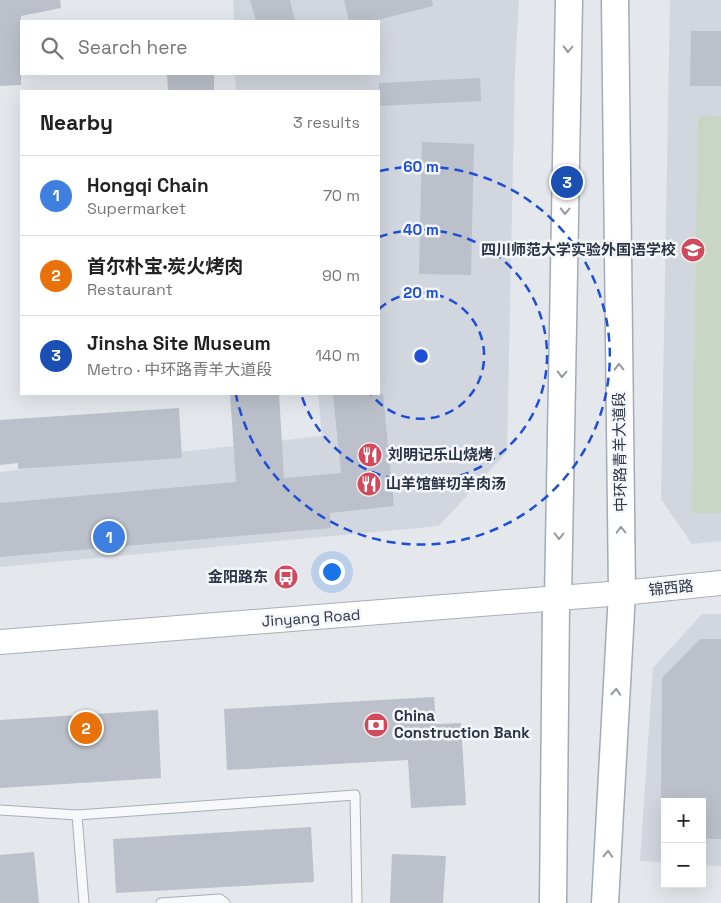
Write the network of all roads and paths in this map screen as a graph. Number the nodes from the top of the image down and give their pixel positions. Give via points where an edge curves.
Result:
1 (569, 0) edge
2 (615, 0) edge
3 (721, 583) edge
4 (622, 593) junction
5 (558, 598) junction
6 (0, 642) edge
7 (0, 810) edge
8 (77, 815) junction
9 (84, 903) edge
10 (161, 903) edge
11 (224, 903) edge
12 (357, 903) edge
13 (553, 903) edge
14 (605, 903) edge

1 -> 5 main road
4 -> 2 main road, 中环路青羊大道段
3 - 4 street, 锦西路
4 - 5 street, Jinyang Road
14 -> 4 main road, 中环路青羊大道段
5 - 6 street, Jinyang Road
5 - 13 main road
7 - 8 lane
8 - 9 lane
8 - 12 lane via 355,795
10 - 11 lane via 220,899

